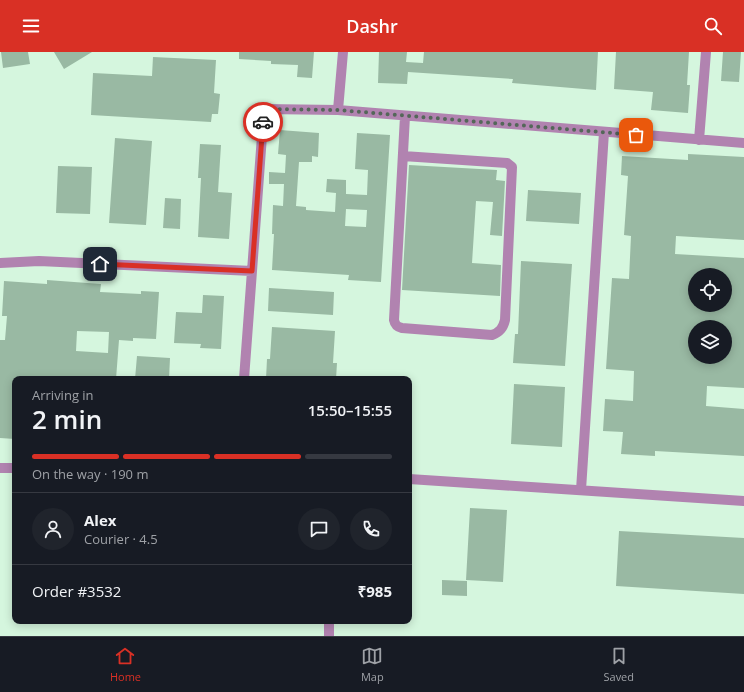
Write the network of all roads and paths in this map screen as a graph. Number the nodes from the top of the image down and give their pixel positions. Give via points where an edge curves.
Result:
1 (343, 52) edge
2 (706, 52) edge
3 (338, 110) junction
4 (405, 116) junction
5 (604, 132) junction
6 (699, 140) junction
7 (744, 142) edge
8 (403, 156) junction
9 (0, 263) edge
10 (252, 271) junction
11 (244, 376) edge
12 (0, 468) edge
13 (12, 468) edge
14 (412, 479) edge
15 (581, 490) junction
16 (744, 501) edge
17 (329, 624) edge
18 (329, 636) edge

1 - 3 street
2 - 6 street
3 - 4 street
3 - 10 street via 264,109
4 - 5 street
4 - 8 street
5 - 6 street
5 - 15 street
6 - 7 street
8 - 8 street via 394,320 396,326 492,335 501,330 505,320 512,168 507,163
9 - 10 street via 39,261
10 - 11 street
12 - 13 street
14 - 15 street
15 - 16 street
17 - 18 street

